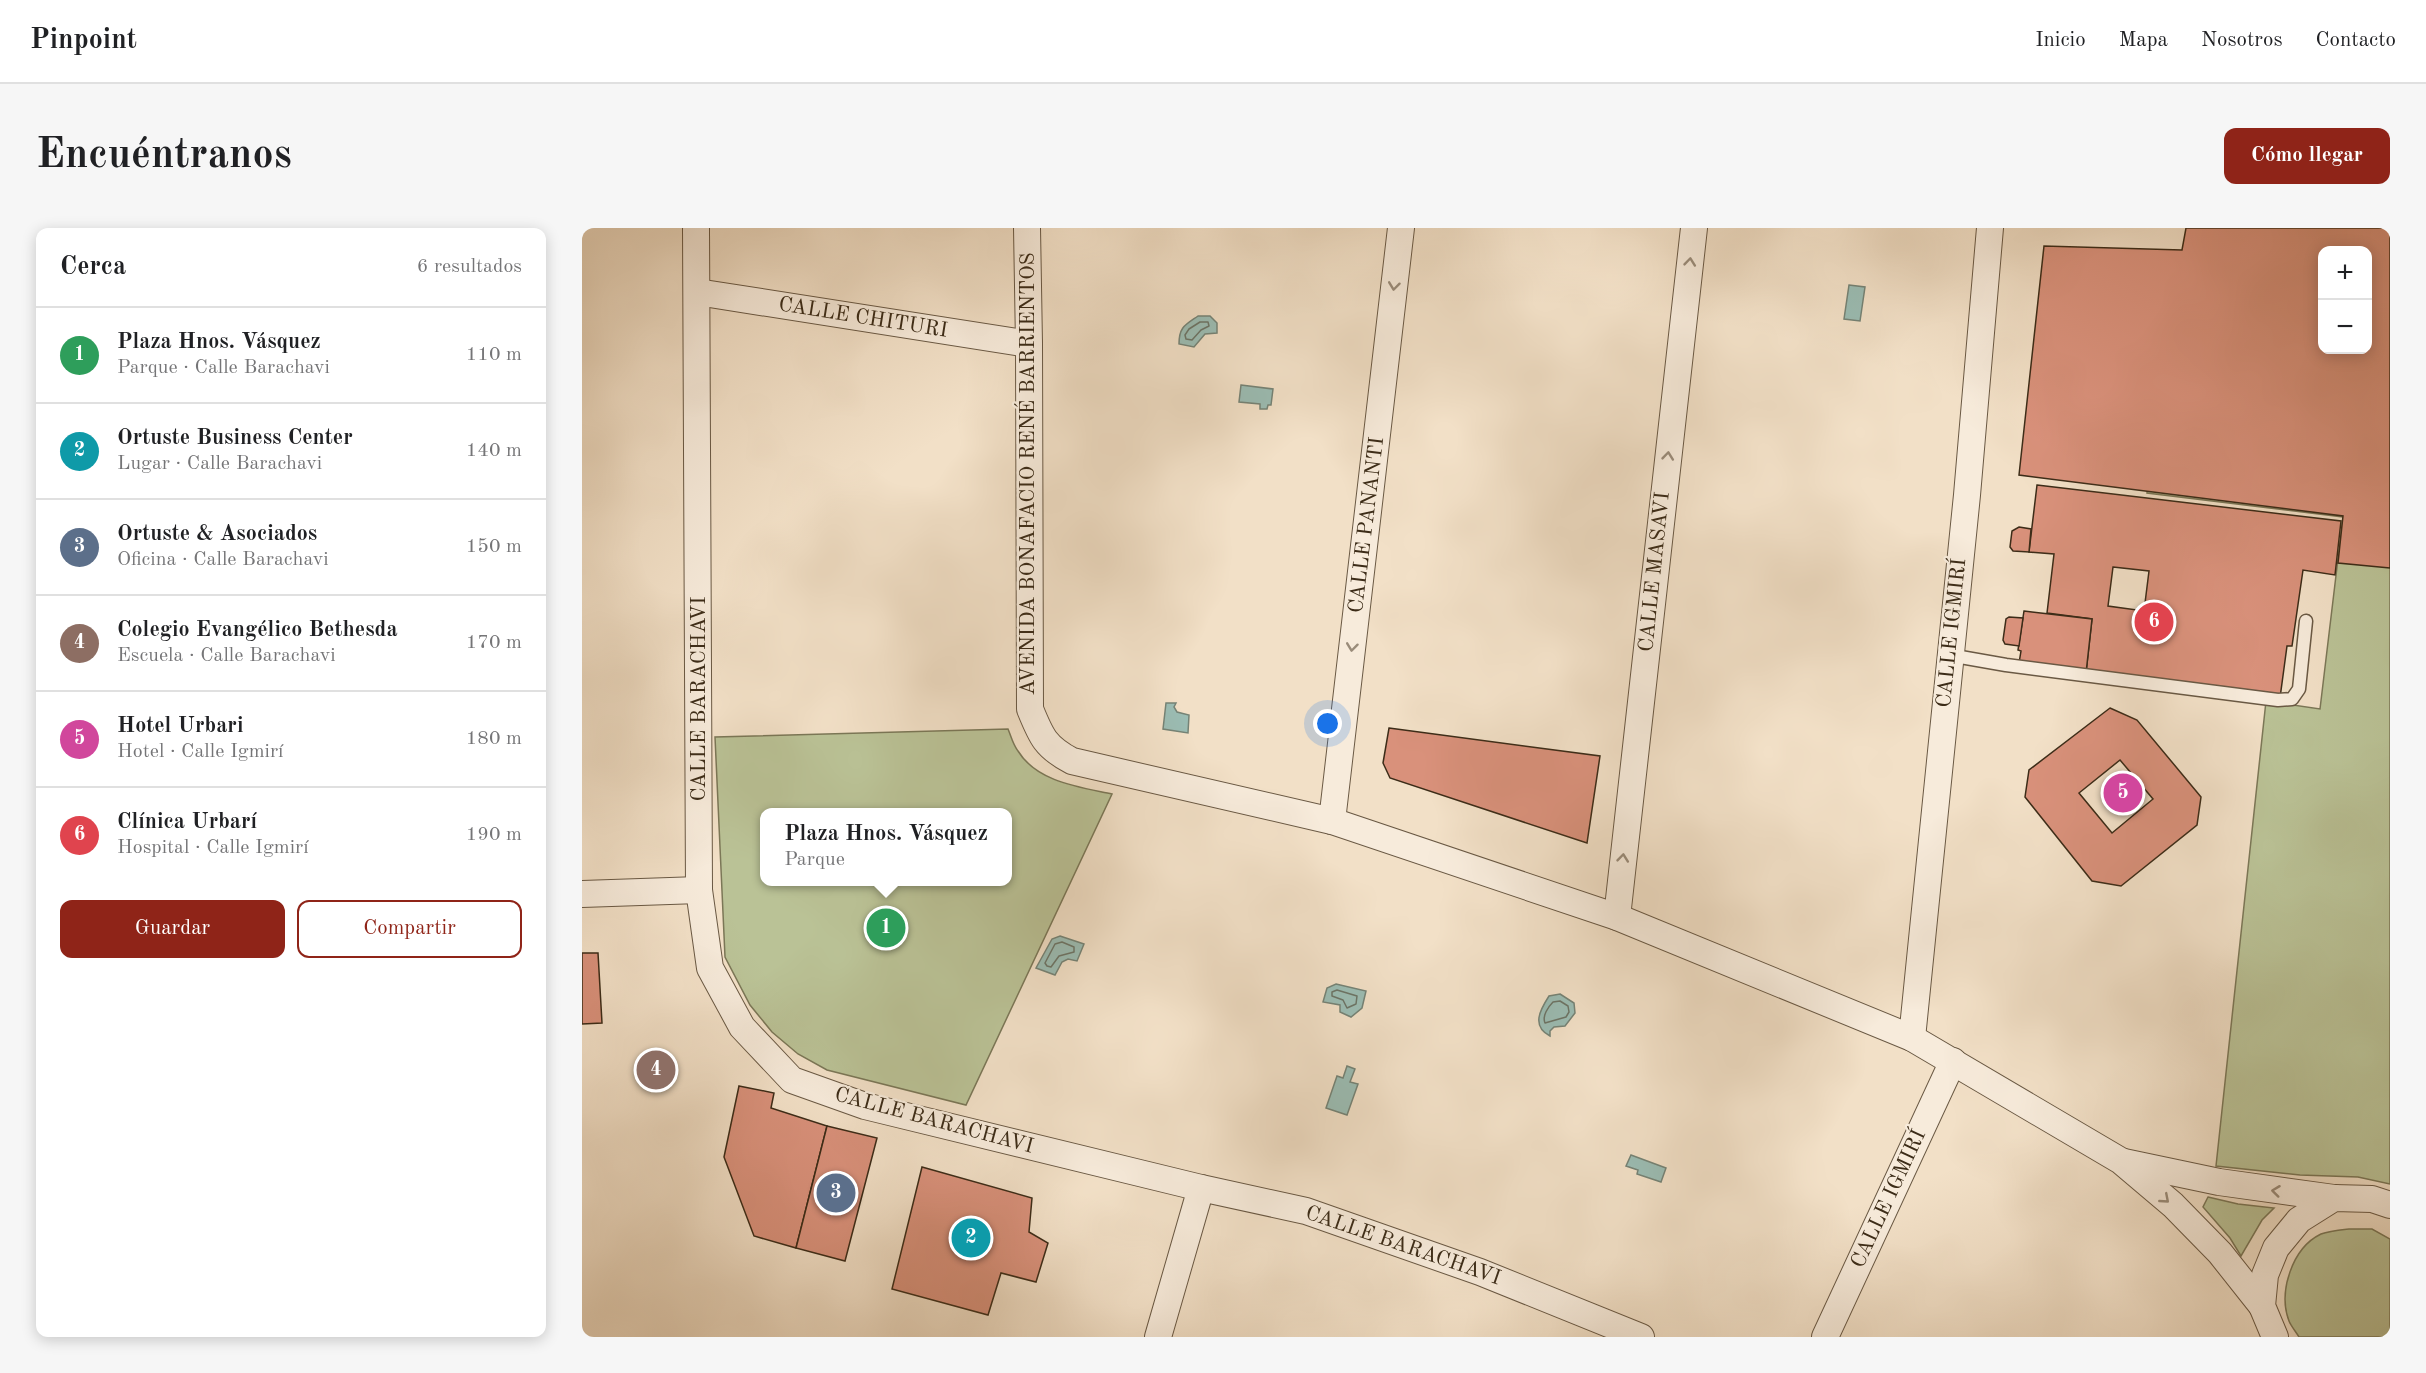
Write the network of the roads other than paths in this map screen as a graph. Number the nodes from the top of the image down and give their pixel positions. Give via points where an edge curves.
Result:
1 (696, 228) edge
2 (1027, 228) edge
3 (1401, 228) edge
4 (1694, 228) edge
5 (1990, 228) edge
6 (697, 292) junction
7 (1029, 344) junction
8 (2306, 621) dead end
9 (1949, 655) junction
10 (1332, 821) junction
11 (699, 890) junction
12 (582, 894) edge
13 (1617, 917) junction
14 (1912, 1038) junction
15 (1953, 1060) junction
16 (2121, 1161) junction
17 (1201, 1188) junction
18 (2334, 1198) junction
19 (2390, 1205) edge
20 (2266, 1324) edge
21 (1158, 1337) edge
22 (1641, 1337) edge
23 (1825, 1337) edge

1 - 6 street, CALLE BARACHAVI
2 - 7 street, AVENIDA BONAFACIO RENÉ BARRIENTOS
3 -> 10 street, CALLE PANANTI
13 -> 4 street, CALLE MASAVI
5 - 9 street, CALLE IGMIRÍ
6 - 7 street, CALLE CHITURI
6 - 11 street, CALLE BARACHAVI
7 - 10 street, AVENIDA BONAFACIO RENÉ BARRIENTOS via 1030,710 1040,734 1054,752 1072,761
8 - 9 lane via 2299,689 2292,699
9 - 14 street, CALLE IGMIRÍ
10 - 13 street, AVENIDA BONAFACIO RENÉ BARRIENTOS
11 - 12 street
11 - 17 street, CALLE BARACHAVI via 710,968 742,1027 792,1080 865,1106
13 - 14 street, AVENIDA BONAFACIO RENÉ BARRIENTOS
14 - 15 street, AVENIDA BONAFACIO RENÉ BARRIENTOS
15 - 16 street, AVENIDA BONAFACIO RENÉ BARRIENTOS
15 - 23 street, CALLE IGMIRÍ
18 -> 16 street, AVENIDA BONAFACIO RENÉ BARRIENTOS via 2241,1186
16 -> 20 street, AVENIDA BONAFACIO RENÉ BARRIENTOS via 2173,1205 2220,1253
17 - 21 street
17 - 22 street, CALLE BARACHAVI via 1306,1211 1480,1272
18 - 19 street, AVENIDA BONAFACIO RENÉ BARRIENTOS via 2372,1199
18 - 20 street via 2299,1220 2276,1248 2265,1275

